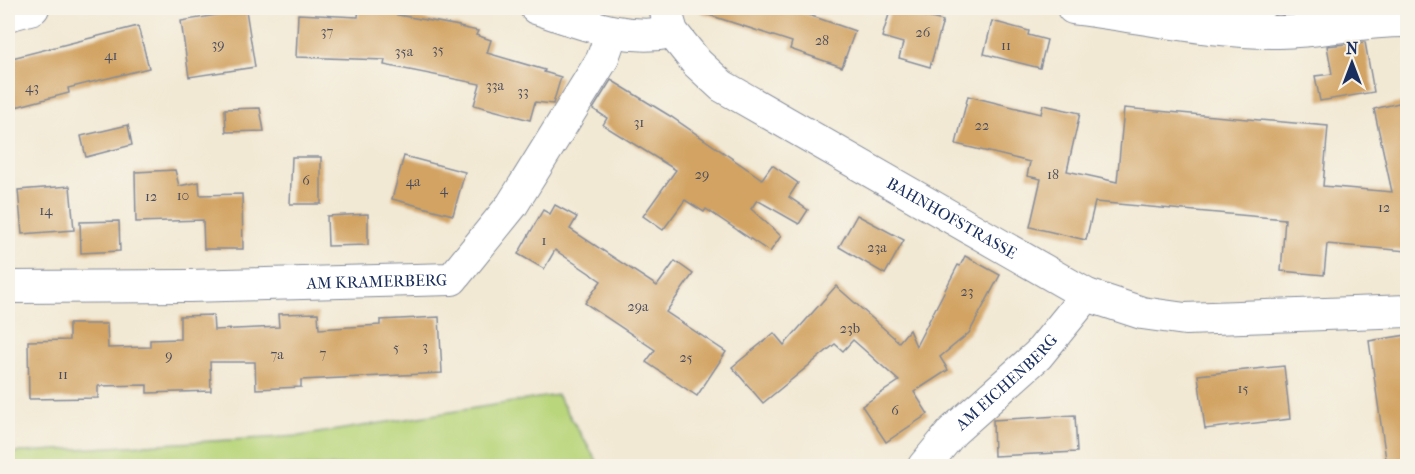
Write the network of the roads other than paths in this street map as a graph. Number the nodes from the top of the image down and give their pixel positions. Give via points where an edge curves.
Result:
1 (33, 8) edge
2 (536, 8) edge
3 (1073, 8) edge
4 (1270, 8) edge
5 (8, 15) edge
6 (1137, 16) junction
7 (668, 20) edge
8 (1407, 21) edge
9 (612, 32) junction
10 (8, 287) edge
11 (1087, 295) junction
12 (1407, 311) edge
13 (924, 466) edge

1 - 5 street
2 - 9 street, BAHNHOFSTRASSE
3 - 6 street
4 - 6 lane via 1159,10
6 - 8 street via 1207,27 1279,32
7 - 9 street, BAHNHOFSTRASSE via 659,34
7 - 11 street, BAHNHOFSTRASSE via 697,63 722,86
9 - 10 street, AM KRAMERBERG via 602,60 512,206 452,279
11 - 12 street, BAHNHOFSTRASSE via 1142,313 1185,319
11 - 13 street, AM EICHENBERG via 1038,355 952,431

